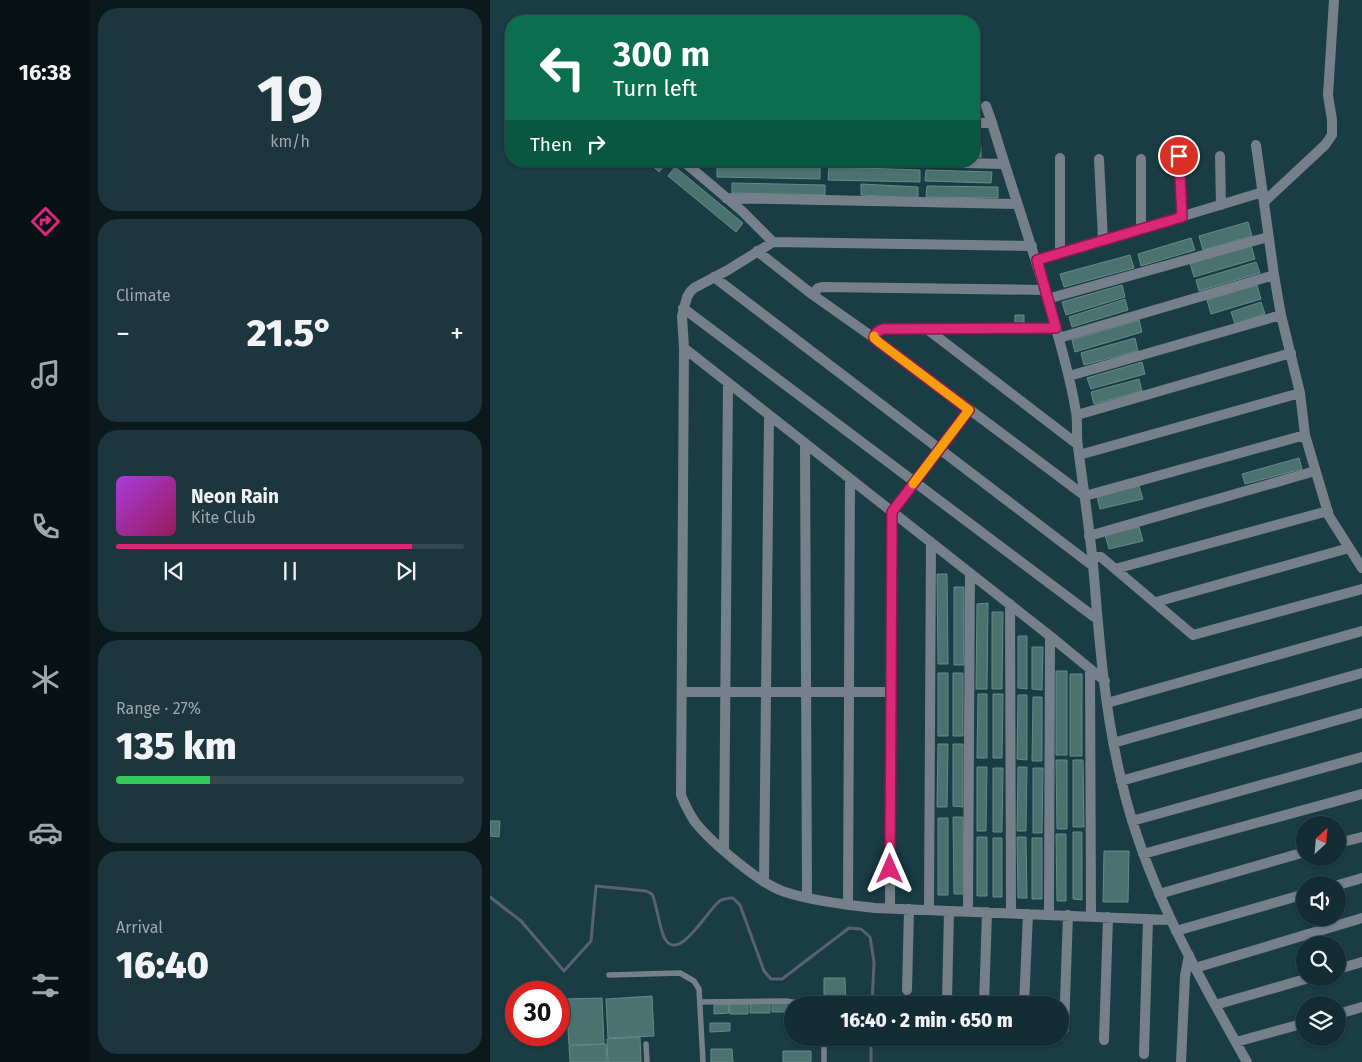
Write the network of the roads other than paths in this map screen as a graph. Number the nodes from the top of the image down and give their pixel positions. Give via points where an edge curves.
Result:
1 (1334, 0) edge
2 (986, 106) dead end
3 (980, 123) edge
4 (992, 123) junction
5 (1256, 145) dead end
6 (1179, 156) dead end
7 (1220, 156) dead end
8 (1060, 158) dead end
9 (1100, 159) dead end
10 (1141, 159) dead end
11 (980, 163) edge
12 (1004, 164) junction
13 (690, 167) edge
14 (1264, 197) junction
15 (726, 198) junction
16 (1017, 204) junction
17 (1221, 205) junction
18 (1182, 217) junction
19 (1140, 229) junction
20 (1268, 237) junction
21 (1103, 240) junction
22 (773, 242) junction
23 (1032, 246) junction
24 (758, 251) junction
25 (1060, 253) junction
26 (1037, 260) junction
27 (1274, 276) junction
28 (714, 277) junction
29 (813, 295) junction
30 (1046, 295) junction
31 (683, 308) junction
32 (1281, 315) junction
33 (927, 329) junction
34 (1058, 333) junction
35 (874, 338) junction
36 (684, 348) junction
37 (1291, 354) junction
38 (1069, 376) junction
39 (728, 383) junction
40 (1300, 393) junction
41 (969, 410) junction
42 (768, 415) junction
43 (1076, 415) junction
44 (1305, 435) junction
45 (806, 444) junction
46 (1077, 444) junction
47 (940, 449) junction
48 (1079, 455) junction
49 (1316, 471) junction
50 (850, 479) junction
51 (915, 482) junction
52 (1086, 496) junction
53 (892, 512) junction
54 (1328, 512) junction
55 (1089, 536) junction
56 (931, 542) junction
57 (1349, 548) junction
58 (1092, 562) junction
59 (1362, 568) edge
60 (1115, 569) junction
61 (970, 573) junction
62 (1362, 589) edge
63 (1156, 602) junction
64 (1010, 604) junction
65 (1097, 618) junction
66 (1362, 631) edge
67 (1050, 636) junction
68 (1090, 670) junction
69 (1362, 673) edge
70 (1105, 681) junction
71 (682, 692) junction
72 (725, 692) junction
73 (766, 692) junction
74 (806, 692) junction
75 (849, 692) junction
76 (891, 692) junction
77 (1107, 703) junction
78 (1362, 713) edge
79 (1113, 743) junction
80 (1362, 757) edge
81 (1121, 781) junction
82 (1362, 794) edge
83 (1132, 821) junction
84 (1362, 837) edge
85 (1346, 841) edge
86 (724, 849) junction
87 (1143, 854) junction
88 (1296, 855) edge
89 (1362, 878) edge
90 (764, 882) junction
91 (1346, 883) edge
92 (1159, 894) junction
93 (807, 897) junction
94 (1296, 897) edge
95 (848, 905) junction
96 (890, 908) junction
97 (909, 909) junction
98 (929, 910) junction
99 (949, 910) junction
100 (968, 911) junction
101 (987, 912) junction
102 (1010, 913) junction
103 (1028, 914) junction
104 (1049, 915) junction
105 (1068, 915) junction
106 (1091, 916) junction
107 (1108, 917) junction
108 (1362, 918) edge
109 (1148, 919) junction
110 (1170, 920) junction
111 (1176, 931) junction
112 (1189, 955) junction
113 (1362, 962) edge
114 (1346, 967) edge
115 (1195, 968) junction
116 (609, 975) dead end
117 (1296, 982) edge
118 (907, 990) dead end
119 (947, 996) edge
120 (984, 996) edge
121 (1024, 996) edge
122 (1065, 996) edge
123 (784, 1001) edge
124 (700, 1002) junction
125 (1215, 1004) junction
126 (1362, 1007) edge
127 (1346, 1012) edge
128 (1296, 1025) edge
129 (1104, 1040) dead end
130 (1236, 1042) junction
131 (646, 1044) dead end
132 (824, 1046) edge
133 (1144, 1054) dead end
134 (647, 1062) edge
135 (703, 1062) edge
136 (824, 1062) edge
137 (1181, 1062) edge
138 (1247, 1062) edge

1 - 14 street via 1328,95 1332,135 1325,145
2 - 4 street
3 - 4 street
4 - 12 street
5 - 14 street
6 - 18 street
7 - 17 street
8 - 25 street
9 - 21 street
10 - 19 street
11 - 12 street
12 - 16 street
13 - 15 street
14 - 17 street
14 - 20 street
15 - 16 street
15 - 22 street
16 - 23 street
17 - 18 street
18 - 19 street
19 - 21 street
20 - 27 street
20 - 30 street
21 - 25 street
22 - 23 street
22 - 24 street
23 - 26 street
24 - 28 street
24 - 29 street
25 - 26 street
26 - 30 street
27 - 32 street
27 - 34 street
28 - 31 street via 694,288
28 - 47 street
29 - 30 street via 822,287
29 - 35 street
30 - 34 street
31 - 36 street
31 - 51 street
32 - 37 street
32 - 38 street
33 - 34 street
33 - 35 street via 884,329 878,331
33 - 46 street
34 - 38 street
35 - 41 street
36 - 39 street
36 - 71 street
37 - 40 street
37 - 43 street
38 - 43 street
39 - 42 street
39 - 72 street
40 - 44 street
40 - 48 street
41 - 47 street
41 - 52 street
42 - 45 street
42 - 73 street
43 - 46 street
44 - 49 street
44 - 52 street
45 - 50 street
45 - 74 street
46 - 48 street
47 - 51 street
47 - 58 street
48 - 52 street
49 - 54 street
49 - 55 street
50 - 53 street
50 - 75 street
51 - 53 street
51 - 65 street
52 - 55 street
53 - 56 street
53 - 76 street
54 - 57 street
54 - 60 street
55 - 58 street
56 - 61 street
56 - 98 street
57 - 59 street
57 - 63 street
58 - 60 street via 1101,557
58 - 65 street
60 - 63 street
61 - 64 street
61 - 100 street
62 - 63 street via 1193,635
64 - 67 street
64 - 102 street
65 - 70 street
66 - 77 street
67 - 68 street
67 - 104 street
68 - 70 street
68 - 106 street
69 - 79 street
70 - 77 street
71 - 72 street
71 - 86 street via 681,795 697,824
72 - 73 street
72 - 86 street
73 - 74 street
73 - 90 street
74 - 75 street
74 - 93 street
75 - 76 street
75 - 95 street
76 - 96 street
77 - 79 street
78 - 81 street
79 - 81 street
80 - 83 street
81 - 83 street
82 - 87 street
83 - 87 street
84 - 85 street
86 - 90 street
87 - 92 street
88 - 92 street
89 - 91 street
90 - 93 street via 785,892
92 - 110 street
93 - 95 street
94 - 111 street
95 - 96 street
96 - 97 street
97 - 98 street
97 - 118 street
98 - 99 street
99 - 100 street
99 - 119 street
100 - 101 street
101 - 102 street
101 - 120 street
102 - 103 street
103 - 104 street
103 - 121 street
104 - 105 street
105 - 106 street
105 - 122 street
106 - 107 street
107 - 109 street
107 - 129 street
108 - 115 street
109 - 110 street
109 - 133 street
110 - 111 street
111 - 112 street
112 - 115 street
112 - 137 street
113 - 114 street
115 - 125 street
116 - 124 lane via 680,973 700,989
117 - 125 street
123 - 124 lane
124 - 135 lane
125 - 130 street
126 - 127 street
128 - 130 street
130 - 138 street
131 - 134 lane
132 - 136 lane

